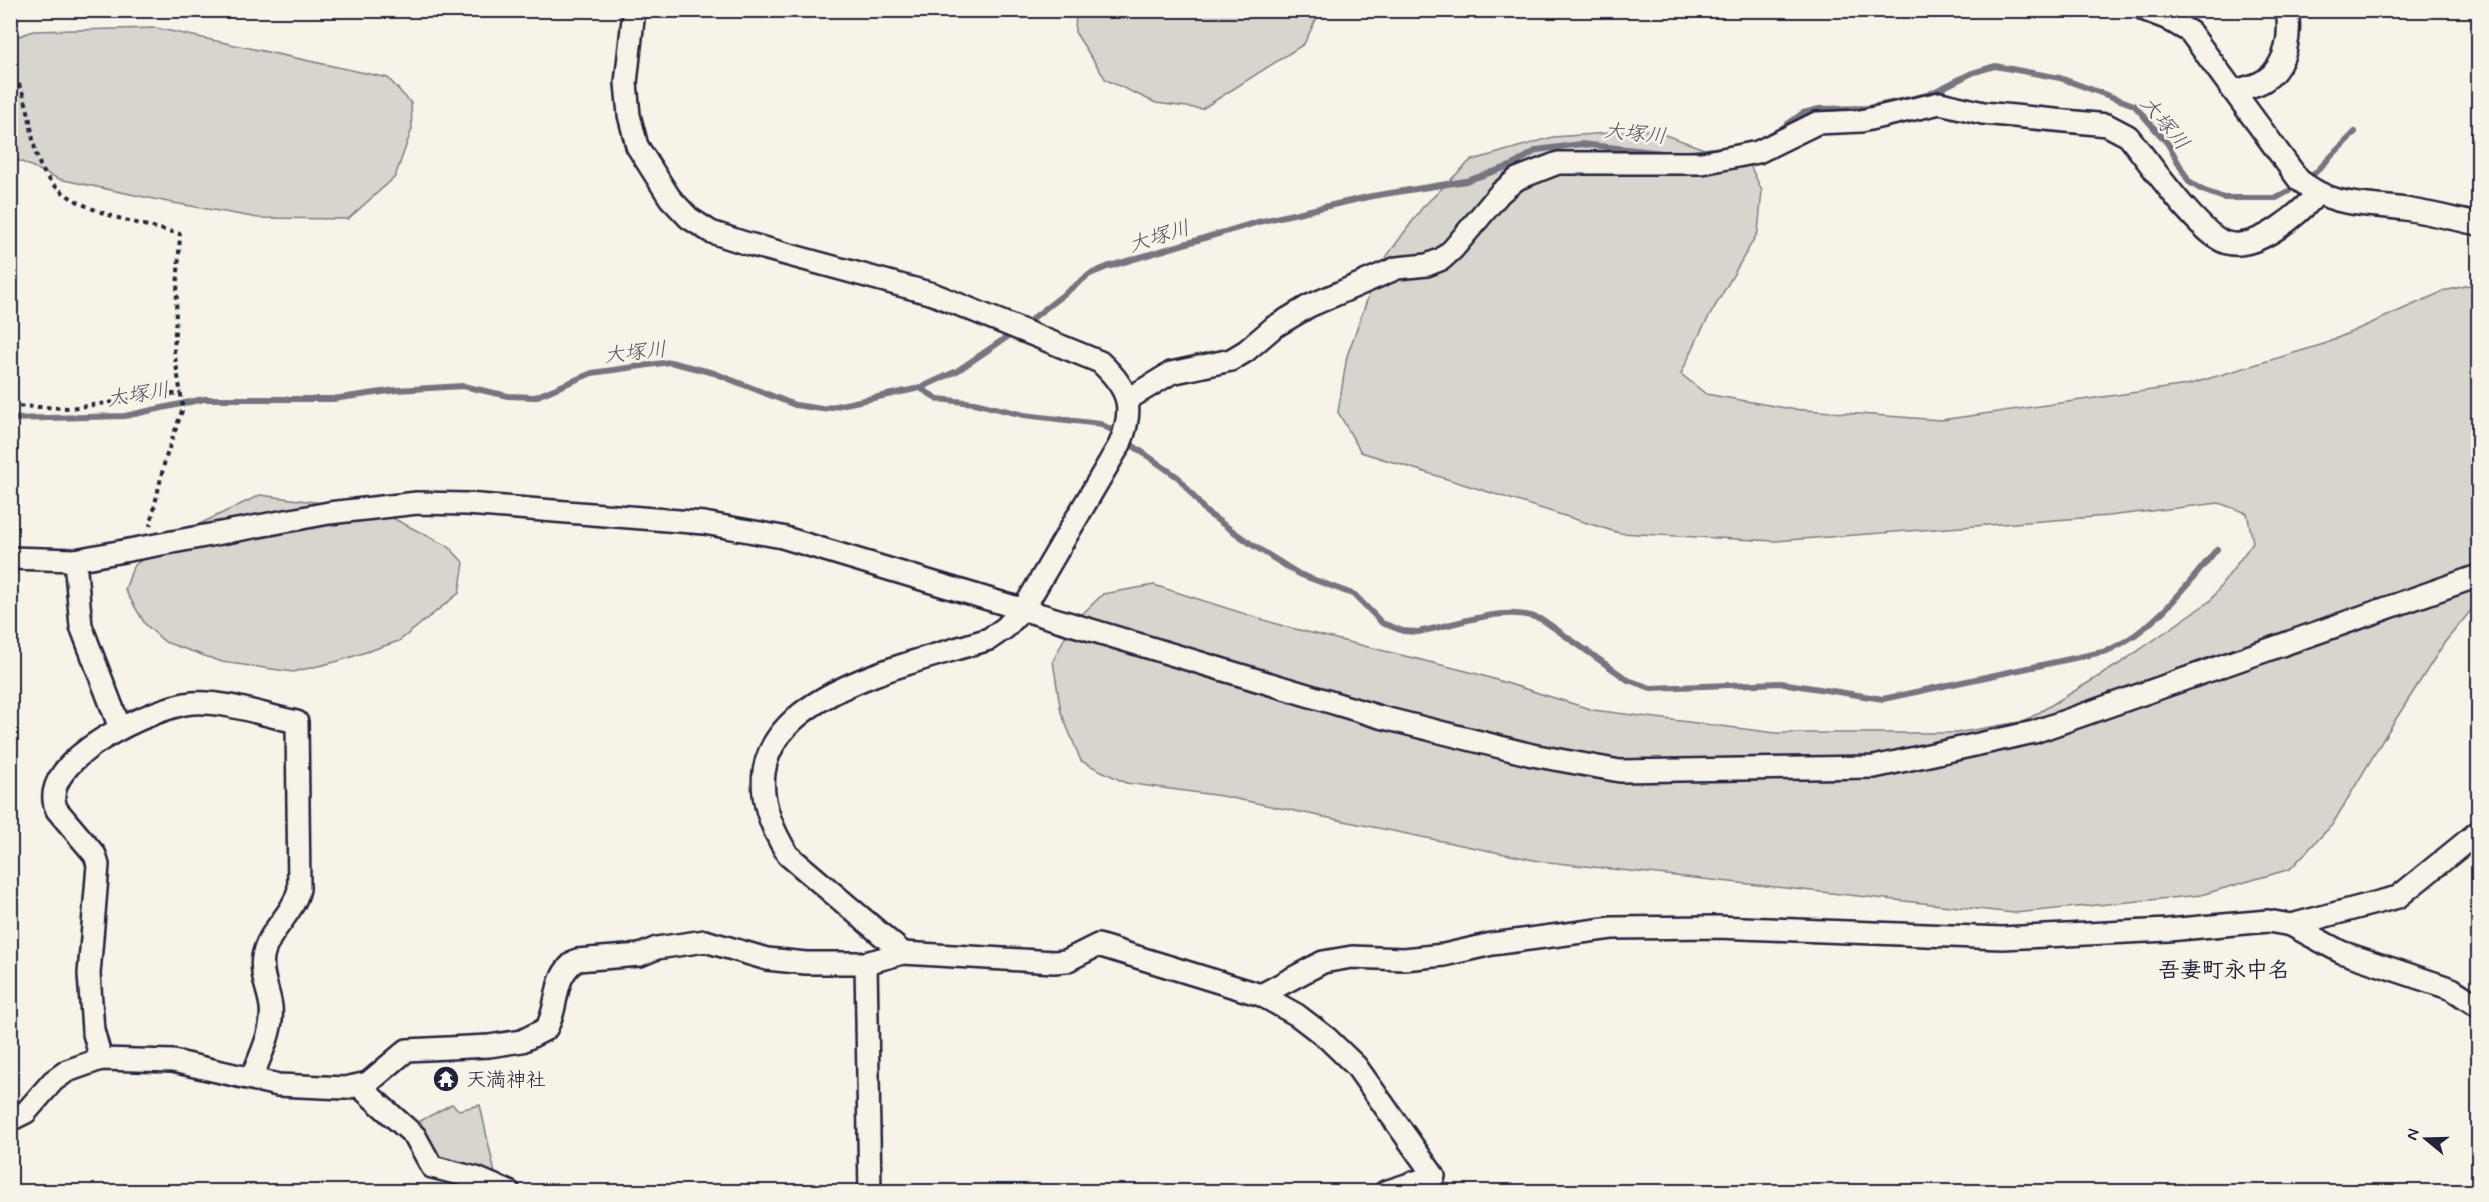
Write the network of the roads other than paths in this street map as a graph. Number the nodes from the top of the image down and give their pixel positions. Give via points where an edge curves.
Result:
1 (634, 10) edge
2 (2145, 10) edge
3 (2287, 10) edge
4 (2234, 92) junction
5 (2317, 194) junction
6 (2478, 224) edge
7 (1128, 399) junction
8 (10, 558) edge
9 (75, 560) junction
10 (2478, 576) edge
11 (1024, 608) junction
12 (120, 728) junction
13 (2478, 832) edge
14 (2291, 925) junction
15 (903, 953) junction
16 (866, 963) junction
17 (1261, 995) junction
18 (2478, 1006) edge
19 (101, 1059) junction
20 (252, 1078) junction
21 (359, 1086) junction
22 (10, 1120) edge
23 (1439, 1184) edge
24 (509, 1191) edge
25 (870, 1191) edge
26 (1385, 1191) edge

1 - 7 street via 626,83 629,115 638,146 670,198 689,218 711,232 933,294 1019,328 1100,362 1119,380
2 - 4 street via 2190,32
3 - 4 street via 2288,39 2276,70 2264,81
4 - 5 street via 2299,180
5 - 6 street via 2342,203 2406,209
5 - 7 street via 2298,214 2263,236 2245,244 2228,243 2203,229 2119,129 1983,113 1940,103 1861,121 1816,123 1758,152 1702,163 1558,163 1517,179 1500,193 1442,259 1397,268 1310,306 1231,360 1172,373
7 - 11 street via 1129,422 1120,444
8 - 9 street
9 - 11 street via 329,513 417,503 467,504 704,524 782,537
9 - 12 street via 81,626
10 - 11 street via 2034,732 1874,767 1620,771 1532,755 1380,717
11 - 15 street via 989,639 858,681 812,704 784,728 769,756 762,787 766,809 775,835 788,855
12 - 19 street via 77,758 62,775 54,798 57,810 95,855 98,865 89,974 93,1030
12 - 20 street via 194,702 297,722 299,889 293,905 269,939 264,956 263,975 271,1020
13 - 14 street via 2398,897
14 - 17 street via 2268,921 2002,938 1717,927 1612,928 1492,944 1444,955 1404,959 1352,957 1323,962
14 - 18 street via 2341,952 2452,989
15 - 16 street
15 - 17 street via 1054,962 1066,961 1098,945
16 - 21 street via 767,959 705,941 657,948 640,955 577,960 558,983 549,1023 541,1033 522,1041 489,1046 407,1050 369,1083
16 - 25 street
17 - 23 street via 1327,1038 1356,1066
19 - 20 street via 173,1061
19 - 22 street via 67,1071 26,1112
20 - 21 street via 278,1085
21 - 24 street via 415,1137 432,1167
23 - 26 street

